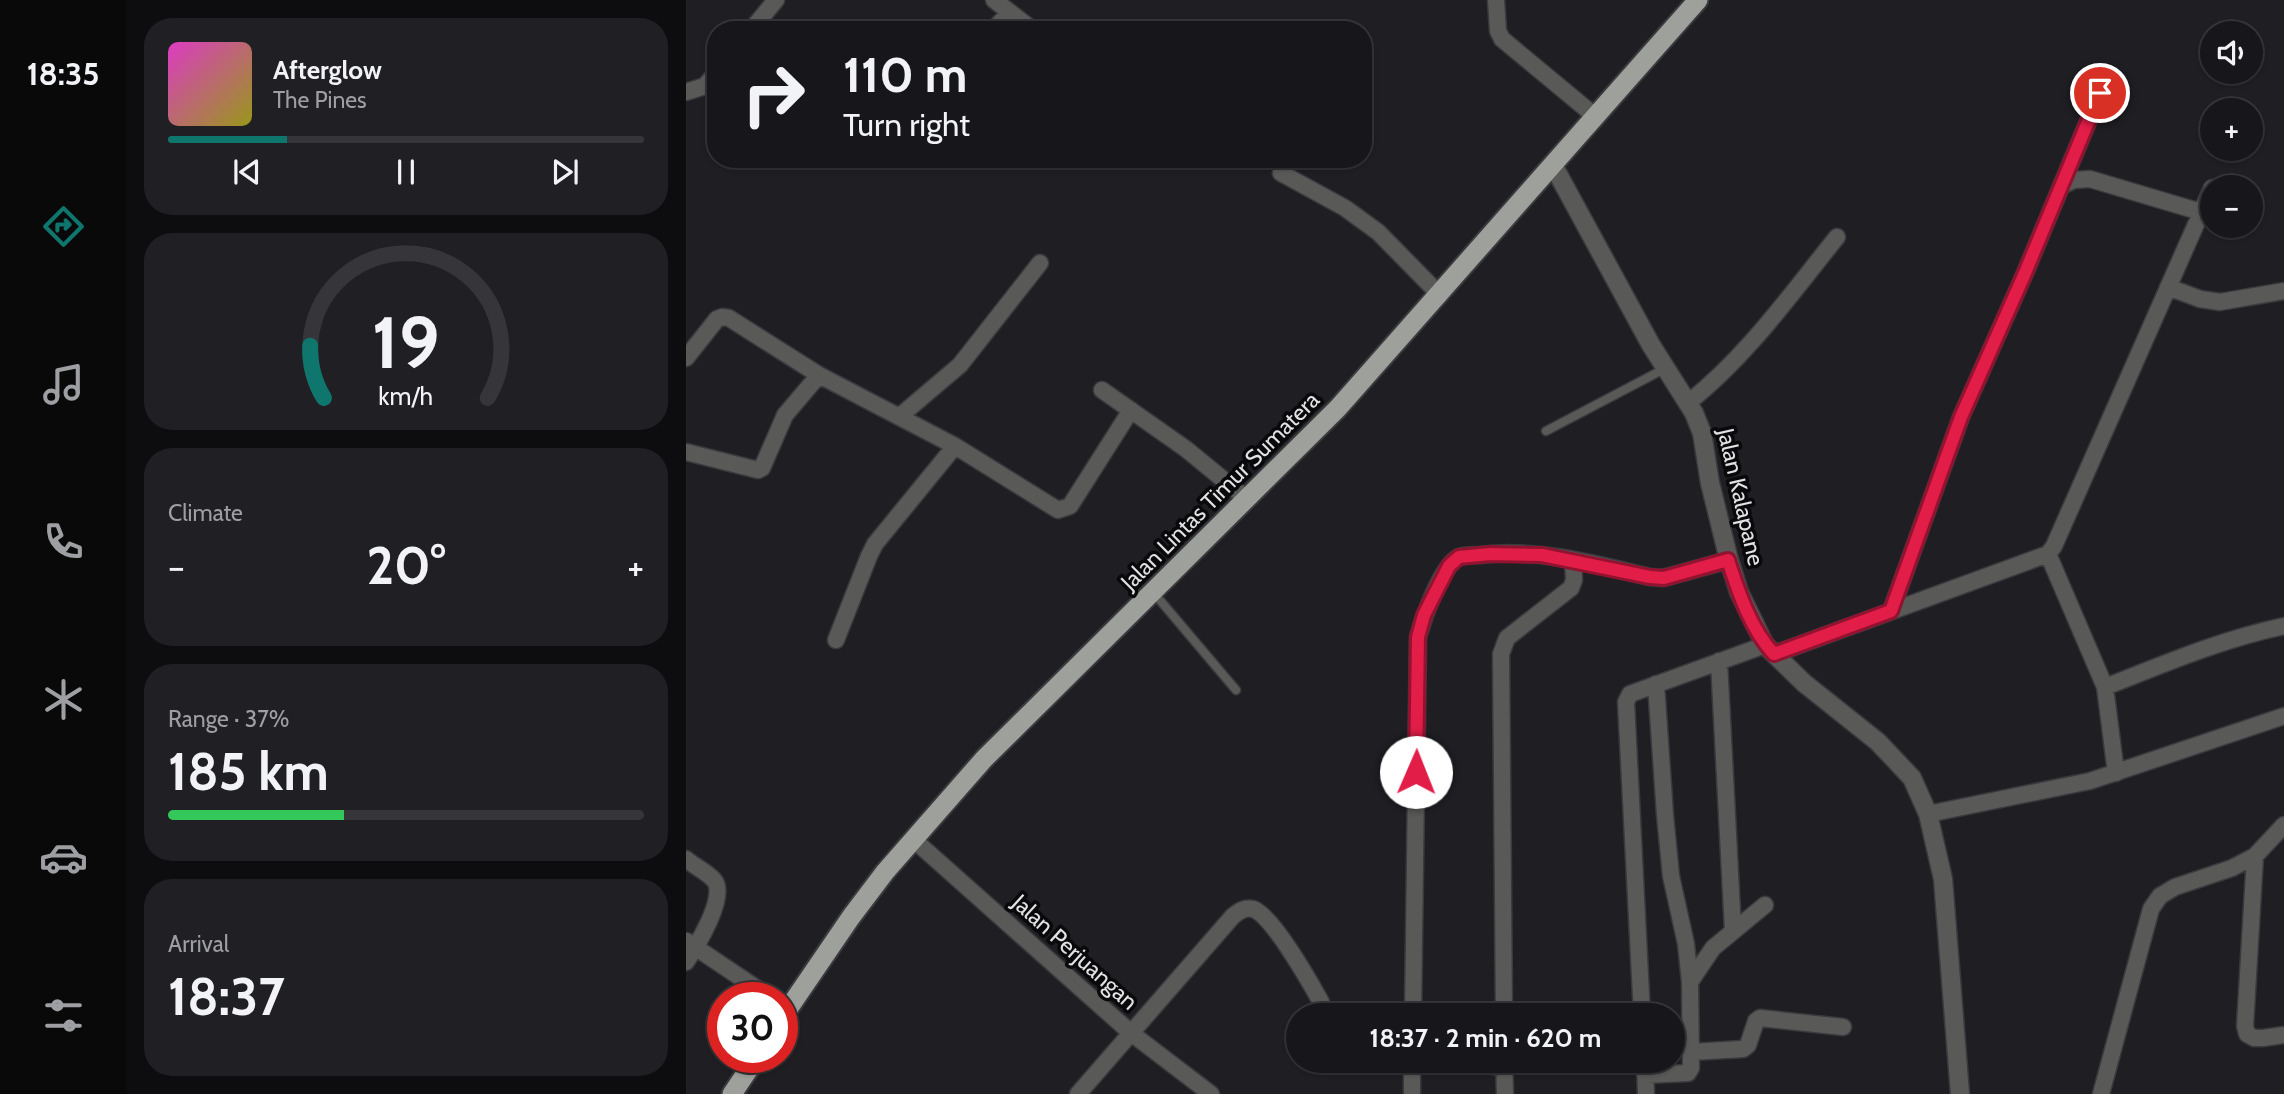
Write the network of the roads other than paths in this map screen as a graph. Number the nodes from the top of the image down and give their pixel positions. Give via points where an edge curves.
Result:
1 (776, 0) edge
2 (1496, 0) edge
3 (1698, 0) edge
4 (1002, 4) edge
5 (758, 21) edge
6 (996, 21) edge
7 (1022, 21) edge
8 (707, 84) edge
9 (686, 92) edge
10 (2100, 93) dead end
11 (1596, 117) junction
12 (1553, 165) junction
13 (1281, 173) dead end
14 (2061, 186) junction
15 (2200, 212) edge
16 (2200, 214) edge
17 (1838, 237) dead end
18 (1040, 263) dead end
19 (2168, 287) junction
20 (2284, 291) edge
21 (1440, 295) junction
22 (686, 358) edge
23 (1666, 368) junction
24 (819, 375) junction
25 (1102, 390) dead end
26 (1689, 402) junction
27 (1131, 410) junction
28 (900, 416) junction
29 (1546, 431) dead end
30 (955, 446) junction
31 (686, 453) edge
32 (1247, 499) junction
33 (2048, 554) junction
34 (1728, 560) junction
35 (1573, 561) junction
36 (1153, 592) junction
37 (1891, 611) junction
38 (2284, 626) edge
39 (836, 640) dead end
40 (1769, 649) junction
41 (1719, 662) junction
42 (1656, 684) junction
43 (2105, 687) junction
44 (1236, 690) dead end
45 (2284, 716) edge
46 (2116, 773) junction
47 (1928, 814) junction
48 (2284, 825) edge
49 (913, 839) junction
50 (2255, 856) junction
51 (686, 859) edge
52 (1765, 905) dead end
53 (1733, 932) junction
54 (691, 944) edge
55 (686, 962) edge
56 (747, 982) edge
57 (1690, 982) junction
58 (798, 991) edge
59 (1321, 1002) dead end
60 (1413, 1003) edge
61 (1504, 1003) edge
62 (1641, 1003) edge
63 (1843, 1027) dead end
64 (1131, 1033) junction
65 (2284, 1035) edge
66 (1691, 1052) junction
67 (1685, 1072) edge
68 (746, 1073) edge
69 (1412, 1073) edge
70 (1504, 1073) edge
71 (1645, 1073) edge
72 (1083, 1092) edge
73 (732, 1094) edge
74 (1211, 1094) edge
75 (1412, 1094) edge
76 (1505, 1094) edge
77 (1646, 1094) edge
78 (1960, 1094) edge
79 (2101, 1094) edge

1 - 5 street
2 - 11 street via 1502,39
3 - 11 highway, Jalan Lintas Timur Sumatera
4 - 6 street
4 - 7 street
8 - 9 street
10 - 14 street
11 - 12 highway, Jalan Lintas Timur Sumatera
12 - 21 highway, Jalan Lintas Timur Sumatera
12 - 23 street, Jalan Kalapane
13 - 21 street via 1378,232
14 - 15 street via 2090,179
14 - 37 street via 1961,417
16 - 19 street
17 - 26 street via 1738,357
18 - 28 street via 960,365
19 - 20 street via 2220,302
19 - 33 street
21 - 32 highway, Jalan Lintas Timur Sumatera via 1338,408
22 - 24 street via 722,317
23 - 26 street, Jalan Kalapane
23 - 29 lane
24 - 28 street
24 - 31 street via 785,415 762,468
25 - 27 street
26 - 34 street, Jalan Kalapane via 1702,433
27 - 30 street via 1070,506 1058,510
27 - 32 street
28 - 30 street
30 - 39 street via 875,544
32 - 36 highway, Jalan Lintas Timur Sumatera
33 - 37 street
33 - 43 street
34 - 35 street via 1664,578
34 - 40 street, Jalan Kalapane
35 - 60 street via 1542,555 1459,557 1449,566 1424,615 1418,637
35 - 61 street via 1571,588 1507,638 1501,654
36 - 44 lane
36 - 49 highway, Jalan Lintas Timur Sumatera via 984,759
37 - 40 street
38 - 43 street via 2188,654
40 - 41 street
40 - 47 street, Jalan Kalapane via 1878,742 1912,778
41 - 42 street
41 - 53 street
42 - 57 street via 1669,851
42 - 62 street via 1630,694 1626,702
43 - 46 street
45 - 46 street
46 - 47 street
47 - 78 street, Jalan Kalapane via 1943,879
48 - 50 street
49 - 58 highway, Jalan Lintas Timur Sumatera
49 - 64 street, Jalan Perjuangan
50 - 65 street via 2245,1026 2254,1038
50 - 79 street via 2175,887 2160,896 2151,909
51 - 54 street via 715,880 719,891
52 - 53 street
53 - 57 street via 1713,948
54 - 55 street
54 - 56 street
57 - 66 street
59 - 64 street via 1264,918 1255,909 1244,909
63 - 66 street via 1760,1018 1743,1049
64 - 72 street
64 - 74 street, Jalan Perjuangan
66 - 67 street via 1690,1072
68 - 73 highway
69 - 75 street
70 - 76 street
71 - 77 street

